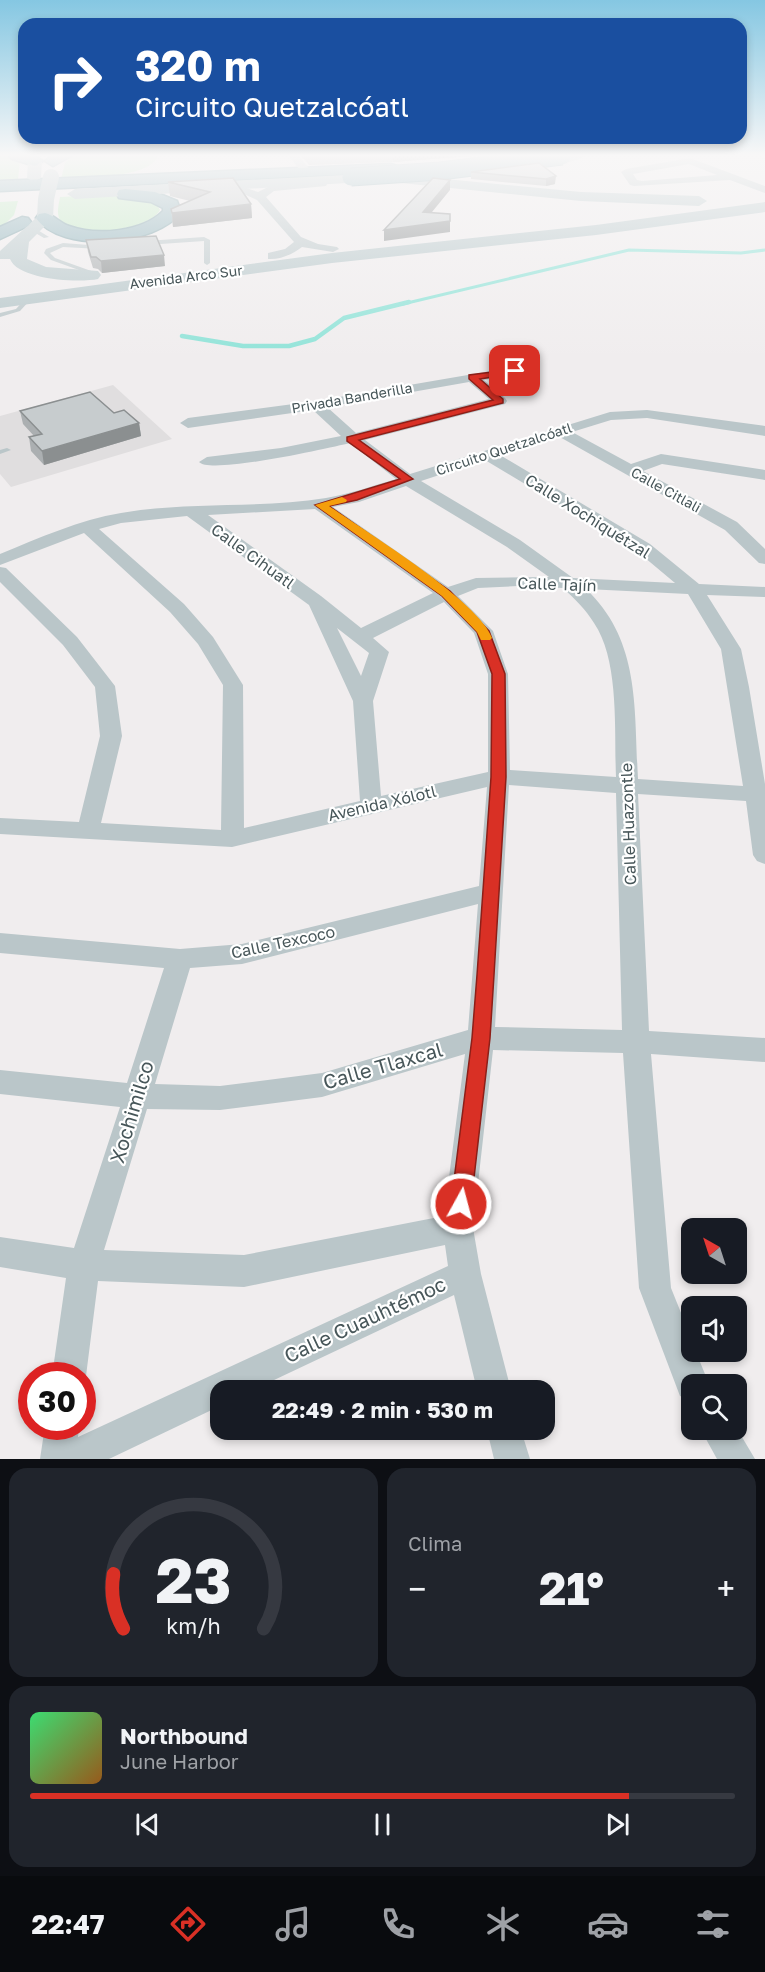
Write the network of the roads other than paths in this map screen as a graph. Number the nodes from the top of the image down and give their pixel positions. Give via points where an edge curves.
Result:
1 (20, 224) edge
2 (26, 224) edge
3 (31, 224) edge
4 (50, 224) edge
5 (158, 224) edge
6 (284, 224) edge
7 (513, 224) edge
8 (526, 224) edge
9 (0, 234) edge
10 (21, 242) junction
11 (141, 243) edge
12 (300, 243) junction
13 (0, 245) edge
14 (111, 246) edge
15 (333, 249) junction
16 (272, 256) junction
17 (0, 259) edge
18 (207, 262) junction
19 (155, 270) junction
20 (98, 275) junction
21 (0, 292) edge
22 (28, 299) junction
23 (0, 303) edge
24 (0, 315) edge
25 (515, 371) dead end
26 (474, 378) junction
27 (316, 405) junction
28 (188, 423) dead end
29 (559, 430) junction
30 (765, 431) edge
31 (351, 439) junction
32 (486, 454) junction
33 (207, 462) dead end
34 (630, 470) junction
35 (758, 475) edge
36 (408, 479) junction
37 (765, 487) edge
38 (320, 505) junction
39 (192, 512) junction
40 (87, 527) junction
41 (765, 559) edge
42 (0, 560) edge
43 (0, 572) edge
44 (570, 584) junction
45 (694, 589) junction
46 (765, 592) edge
47 (446, 594) junction
48 (314, 600) junction
49 (361, 636) junction
50 (363, 701) junction
51 (498, 777) junction
52 (626, 784) junction
53 (760, 795) edge
54 (371, 805) junction
55 (0, 826) edge
56 (88, 831) junction
57 (232, 839) junction
58 (765, 855) edge
59 (491, 892) junction
60 (0, 943) edge
61 (180, 959) junction
62 (481, 1038) junction
63 (636, 1042) junction
64 (765, 1050) edge
65 (0, 1082) edge
66 (138, 1096) junction
67 (458, 1228) junction
68 (0, 1252) edge
69 (84, 1265) junction
70 (465, 1274) junction
71 (71, 1362) edge
72 (688, 1374) edge
73 (492, 1380) edge
74 (60, 1440) edge
75 (725, 1440) edge
76 (58, 1459) edge
77 (70, 1459) edge
78 (737, 1459) edge

1 - 9 highway
2 - 13 main road
3 - 10 main road
4 - 5 highway via 69,232 101,235 143,230
6 - 12 street
7 - 15 main road, Avenida Arco Sur
8 - 22 main road, Avenida Arco Sur via 332,258
10 - 17 main road
10 - 20 main road via 19,261 35,270
11 - 18 lane via 204,239
12 - 15 street
12 - 16 street
14 - 20 lane via 63,245 48,250 53,259
15 - 16 main road, Avenida Arco Sur
16 - 18 main road, Avenida Arco Sur
18 - 19 main road, Avenida Arco Sur
19 - 20 main road
19 - 21 main road, Avenida Arco Sur
22 - 23 main road, Avenida Arco Sur
22 - 24 lane via 18,310
25 - 26 street, Privada Banderilla
26 - 27 street, Privada Banderilla
26 - 31 street via 500,401
27 - 28 street, Privada Banderilla
27 - 31 street, Calle Huazontle
29 - 30 street, Circuito Quetzalcóatl via 610,416 647,414
29 - 32 street, Circuito Quetzalcóatl
29 - 34 street, Calle Citlali
31 - 33 street via 260,458
31 - 36 street, Calle Huazontle
32 - 36 street, Circuito Quetzalcóatl
32 - 45 street, Calle Xochiquétzal via 644,549
34 - 35 street via 661,459
34 - 41 street, Calle Citlali via 731,526
35 - 37 street
36 - 38 street, Circuito Quetzalcóatl
36 - 44 street, Calle Huazontle
38 - 39 street, Circuito Quetzalcóatl
38 - 47 street
39 - 40 street, Circuito Quetzalcóatl via 122,518
39 - 48 street, Calle Cihuatl
40 - 42 street, Circuito Quetzalcóatl
40 - 57 street via 177,608 207,641 233,685
43 - 56 street via 70,641 105,686 111,736
44 - 45 street, Calle Tajín
44 - 47 street, Calle Tajín via 476,583
44 - 52 street, Calle Huazontle via 604,622 623,677
45 - 46 street, Calle Tajín
45 - 53 street, Calle Xochiquétzal via 731,649
47 - 49 street, Calle Tajín
47 - 51 street via 483,631 498,674
48 - 49 street, Calle Cihuatl
48 - 50 street, Calle Cihuatl
49 - 50 street, Calle Cihuatl via 379,652
50 - 54 street, Calle Cihuatl
51 - 52 street, Avenida Xólotl
51 - 54 street, Avenida Xólotl
51 - 59 street
52 - 53 street, Avenida Xólotl
52 - 63 street, Calle Huazontle
53 - 58 street, Calle Xochiquétzal
54 - 57 street, Avenida Xólotl
55 - 56 street, Avenida Xólotl
56 - 57 street, Avenida Xólotl
59 - 61 street, Calle Texcoco via 242,954
59 - 62 street
60 - 61 street, Calle Texcoco
61 - 66 street, Xochimilco
62 - 63 street, Calle Tlaxcal
62 - 66 street, Calle Tlaxcal via 322,1085 220,1098
62 - 67 street
63 - 64 street, Calle Tlaxcal
63 - 72 street, Calle Huazontle via 655,1288
65 - 66 street, Calle Tlaxcal
66 - 69 street, Xochimilco
67 - 69 street via 244,1271
67 - 70 street
68 - 69 street
69 - 71 street, Xochimilco
70 - 73 street
70 - 77 street, Calle Cuauhtémoc
74 - 76 street
75 - 78 street

